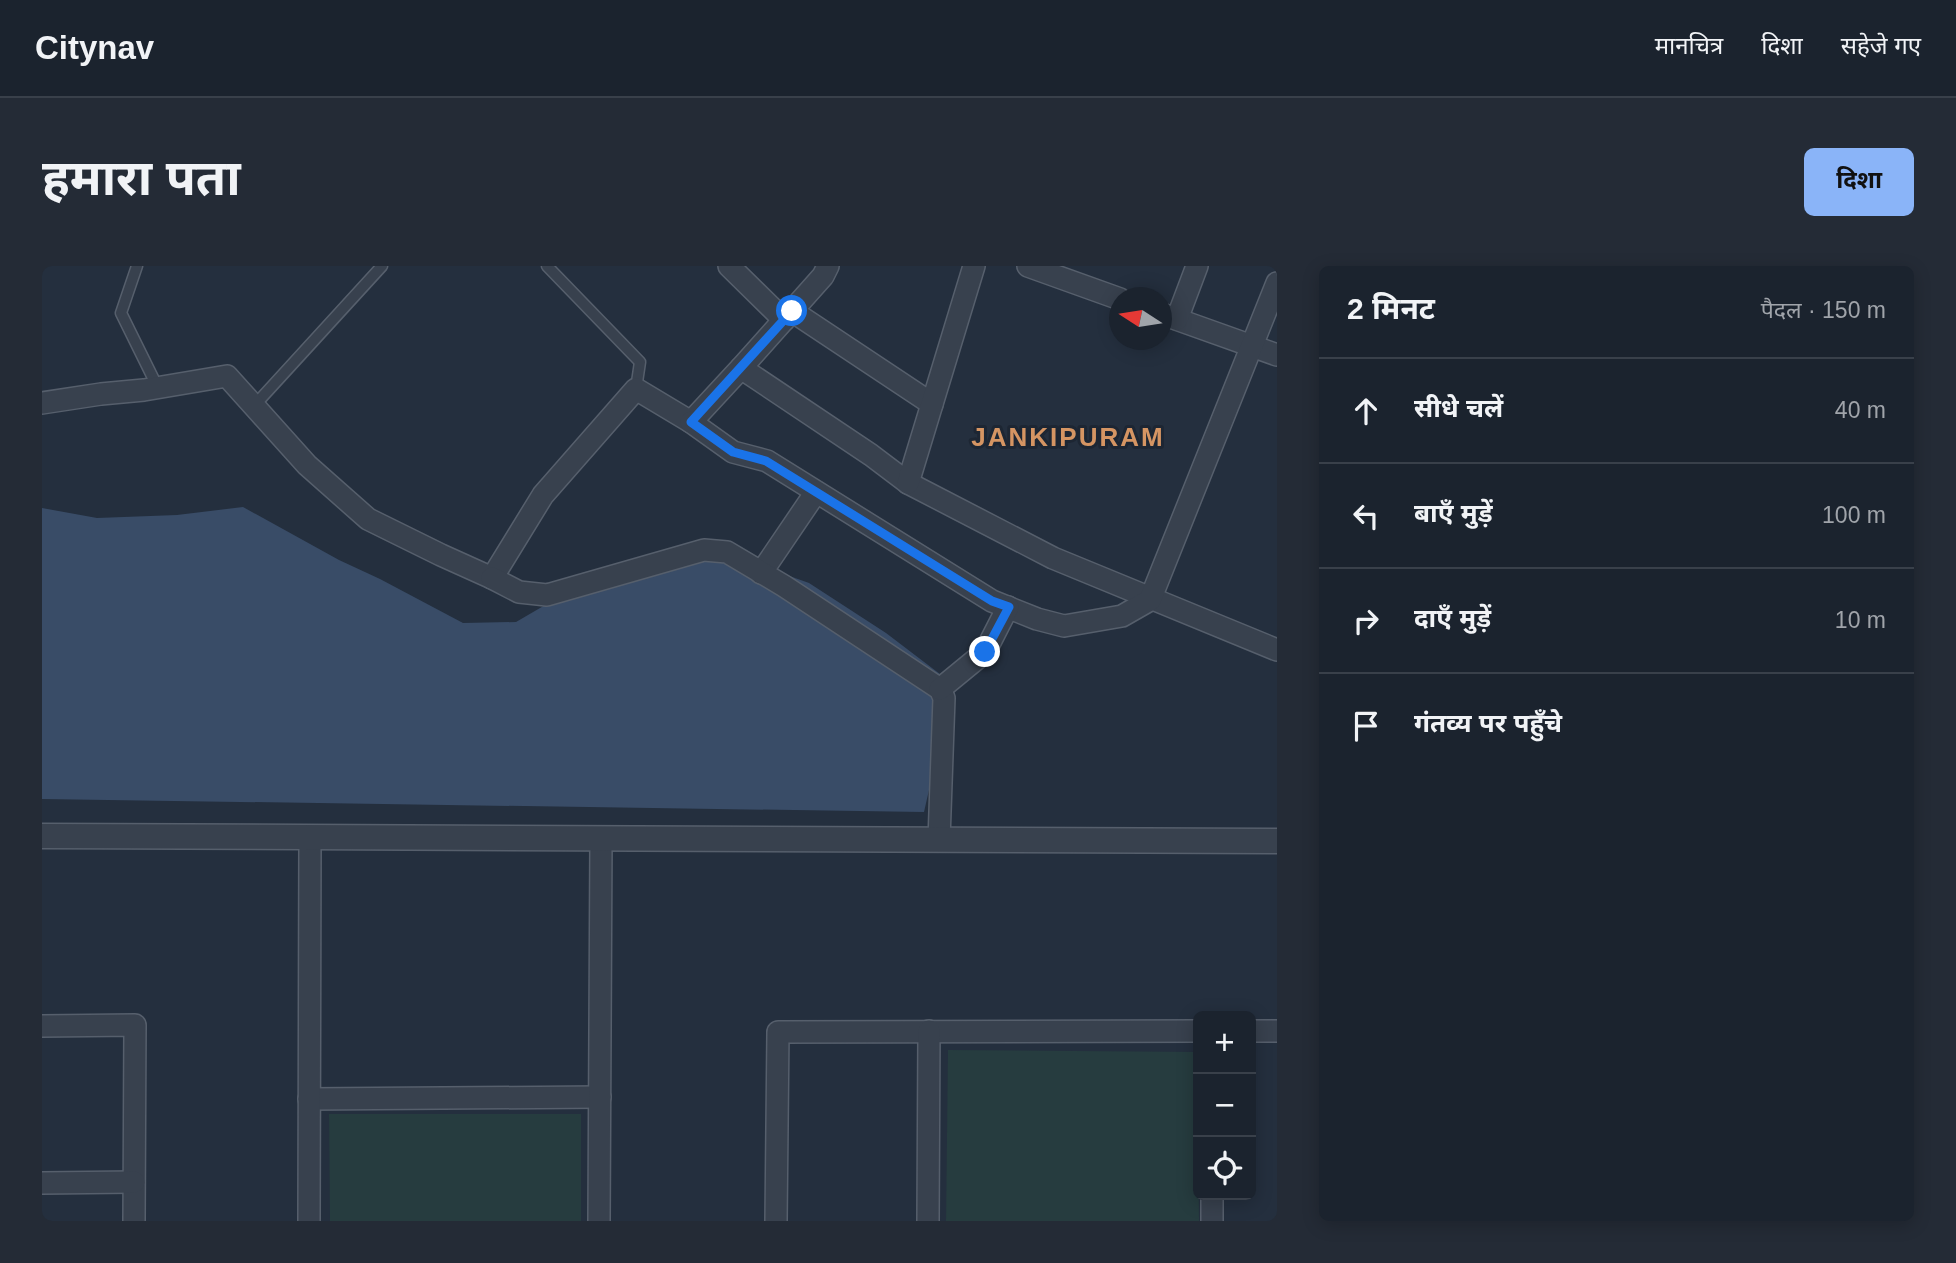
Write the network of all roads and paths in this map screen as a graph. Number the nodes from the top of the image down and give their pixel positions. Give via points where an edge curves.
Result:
1 (137, 266) edge
2 (382, 266) edge
3 (547, 266) edge
4 (729, 266) edge
5 (828, 266) edge
6 (974, 266) edge
7 (1028, 266) edge
8 (1197, 266) edge
9 (1060, 271) edge
10 (1277, 283) edge
11 (1109, 294) edge
12 (1172, 311) edge
13 (788, 315) junction
14 (1172, 317) edge
15 (1252, 346) junction
16 (1277, 355) edge
17 (741, 368) junction
18 (159, 387) junction
19 (636, 389) junction
20 (42, 403) edge
21 (932, 404) junction
22 (254, 405) junction
23 (691, 422) junction
24 (908, 483) junction
25 (816, 492) junction
26 (761, 573) junction
27 (492, 578) junction
28 (1150, 600) junction
29 (1009, 607) junction
30 (1277, 650) edge
31 (940, 689) junction
32 (42, 836) edge
33 (310, 838) junction
34 (601, 839) junction
35 (939, 840) junction
36 (1277, 841) edge
37 (42, 1026) edge
38 (929, 1031) junction
39 (1193, 1031) edge
40 (1256, 1031) edge
41 (1277, 1031) edge
42 (600, 1097) junction
43 (309, 1100) junction
44 (134, 1182) junction
45 (42, 1183) edge
46 (1212, 1200) edge
47 (134, 1221) edge
48 (309, 1221) edge
49 (599, 1221) edge
50 (776, 1221) edge
51 (928, 1221) edge
52 (1212, 1221) edge

1 - 18 lane via 121,313
2 - 22 lane
3 - 19 lane via 640,362
4 - 13 street
5 - 13 street
6 - 21 street
7 - 9 street
8 - 12 street
9 - 11 street
10 - 15 street
13 - 17 street
13 - 21 street
14 - 15 street
15 - 16 street
15 - 28 street
17 - 23 street
17 - 24 street
18 - 20 street
18 - 22 street via 228,376
19 - 23 street
19 - 27 street via 543,495
21 - 24 street
22 - 27 street via 307,465 368,519
23 - 25 street via 733,452 766,461
24 - 28 street via 1053,558
25 - 26 street
25 - 29 street via 992,601
26 - 27 street via 727,552 704,550 547,595 519,593
26 - 31 street
28 - 29 street via 1122,616 1064,626
28 - 30 street
29 - 31 street via 985,652
31 - 35 street via 944,698
32 - 33 street
33 - 34 street
33 - 43 street
34 - 35 street
34 - 42 street
35 - 36 street
37 - 44 street via 135,1025
38 - 39 street
38 - 50 street via 778,1032
38 - 51 street
40 - 41 street
42 - 43 street
42 - 49 street
43 - 48 street
44 - 45 street
44 - 47 street
46 - 52 street

